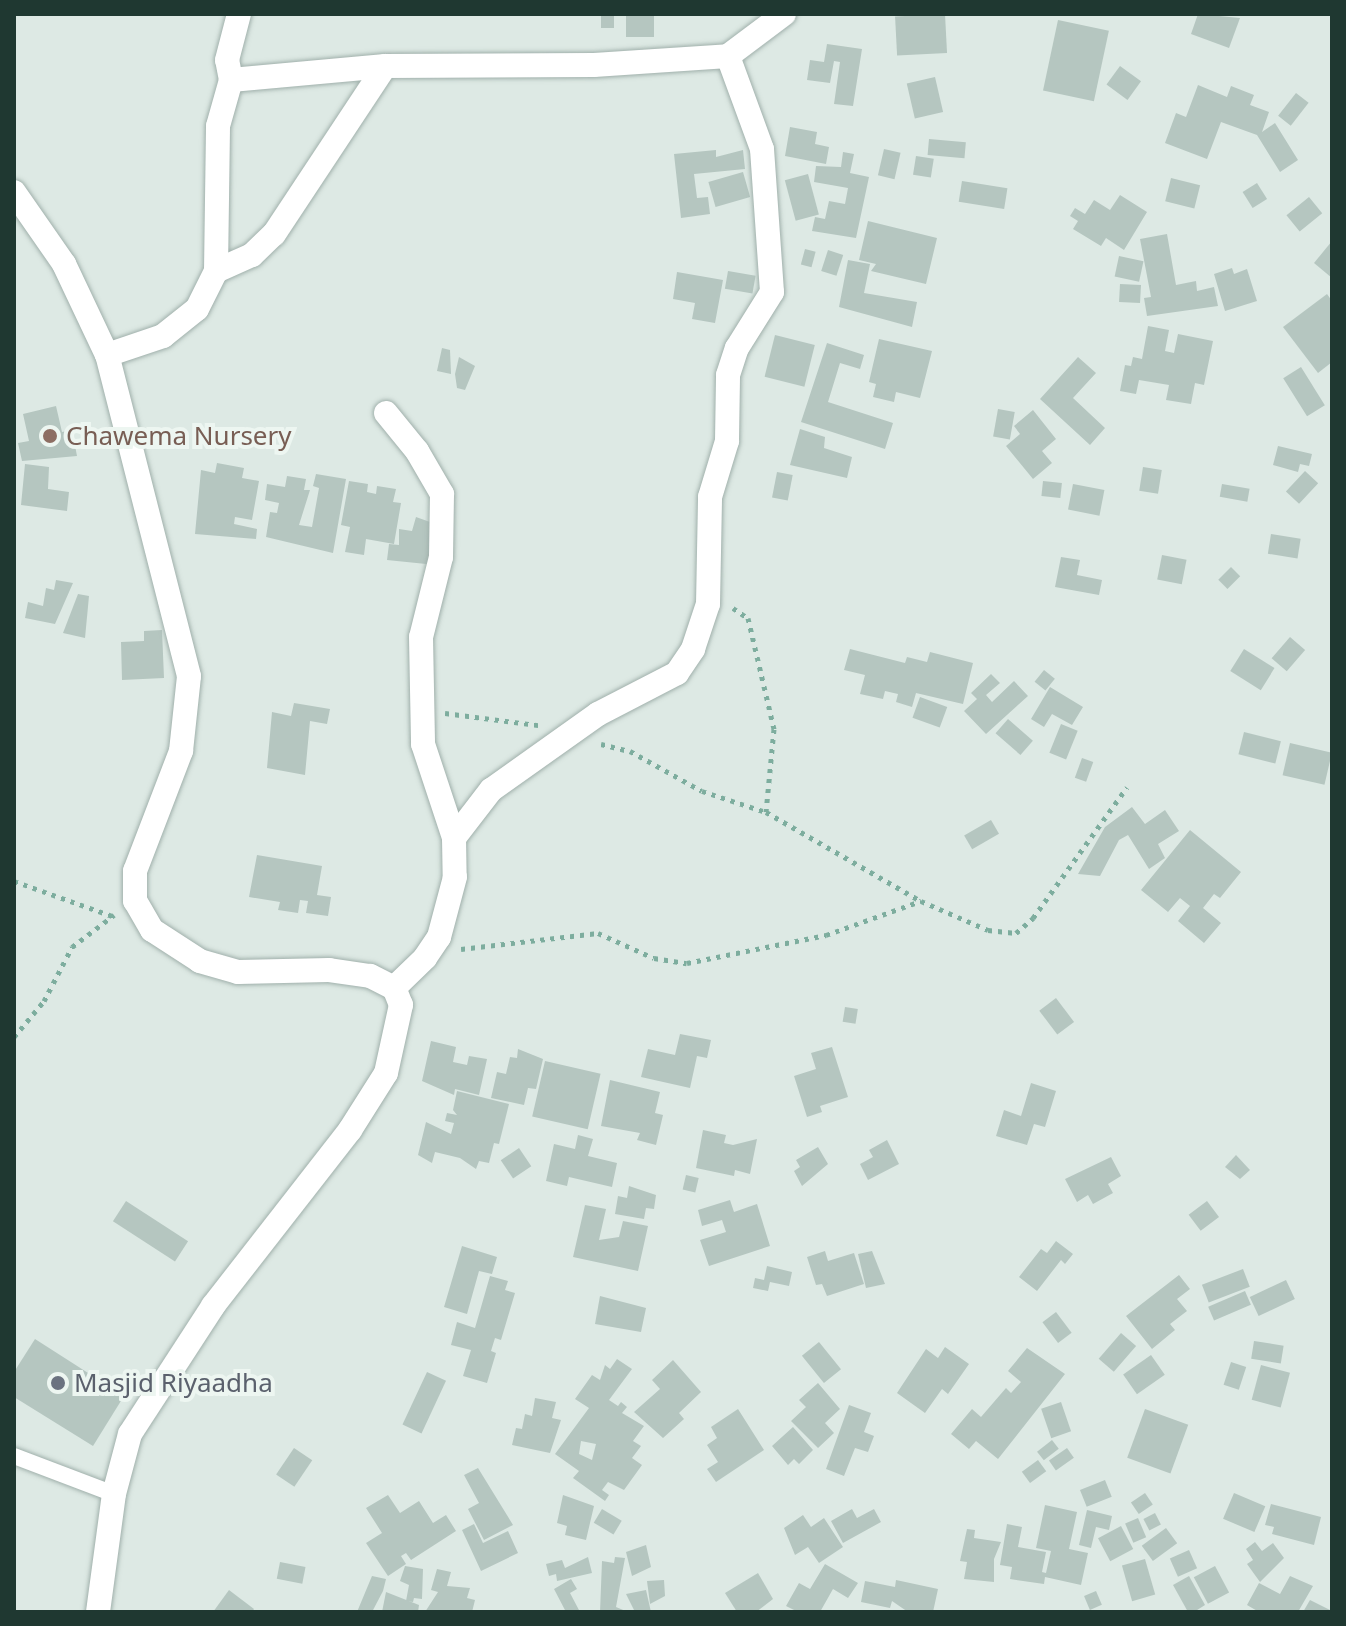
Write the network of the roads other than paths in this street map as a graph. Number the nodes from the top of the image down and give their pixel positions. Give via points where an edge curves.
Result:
1 (239, 14) edge
2 (784, 14) edge
3 (728, 56) junction
4 (385, 66) junction
5 (231, 80) junction
6 (14, 192) edge
7 (216, 271) junction
8 (107, 355) junction
9 (386, 413) dead end
10 (454, 838) junction
11 (394, 988) junction
12 (14, 1456) edge
13 (114, 1494) junction
14 (98, 1612) edge

1 - 5 street via 227,60
2 - 3 street
3 - 4 street via 594,65
3 - 10 street via 762,149 772,292 737,348 728,375 727,441 709,510 708,604 687,664 598,714 574,736 491,790
4 - 5 street
4 - 7 street via 274,234 252,255
5 - 7 street via 218,126
6 - 8 street via 64,264
7 - 8 street via 197,309 163,336
8 - 11 street via 189,676 181,751 135,871 135,901 152,930 172,948 238,972 329,970 370,976
9 - 10 street via 442,494 441,557 421,637 423,744
10 - 11 street via 450,908 425,958
11 - 13 street via 401,1005 386,1073 350,1130 213,1306 146,1407 121,1458
12 - 13 lane
13 - 14 street

